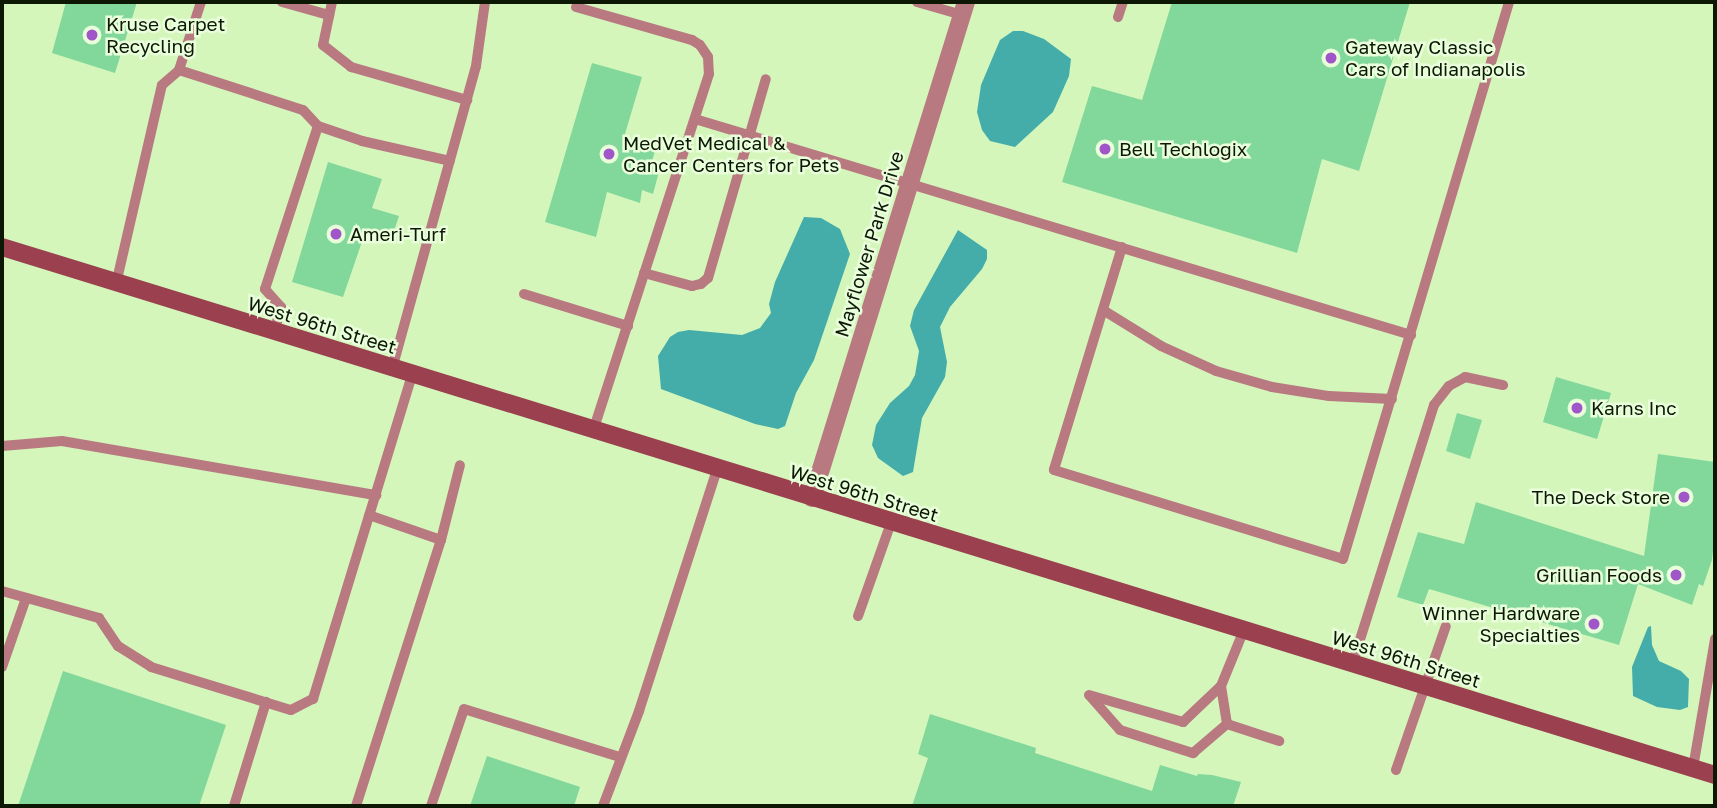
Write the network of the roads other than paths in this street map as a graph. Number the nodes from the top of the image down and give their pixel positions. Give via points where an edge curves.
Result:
1 (201, 2) edge
2 (282, 2) edge
3 (332, 2) edge
4 (485, 2) edge
5 (917, 2) edge
6 (1123, 2) edge
7 (1509, 2) edge
8 (576, 7) dead end
9 (964, 8) edge
10 (329, 15) junction
11 (1118, 17) dead end
12 (179, 70) junction
13 (766, 79) dead end
14 (467, 100) junction
15 (695, 119) junction
16 (318, 126) junction
17 (750, 136) junction
18 (450, 161) junction
19 (910, 183) junction
20 (2, 247) edge
21 (1122, 247) junction
22 (644, 273) junction
23 (116, 284) junction
24 (524, 294) dead end
25 (1104, 310) junction
26 (628, 326) junction
27 (274, 332) junction
28 (1411, 335) junction
29 (392, 369) junction
30 (412, 375) junction
31 (1503, 385) dead end
32 (1392, 400) junction
33 (593, 432) junction
34 (2, 446) edge
35 (460, 465) dead end
36 (717, 470) junction
37 (376, 495) junction
38 (813, 498) junction
39 (369, 516) junction
40 (891, 523) junction
41 (441, 540) junction
42 (2, 591) edge
43 (26, 598) junction
44 (858, 616) dead end
45 (1446, 626) dead end
46 (1243, 632) junction
47 (1715, 639) edge
48 (1352, 665) junction
49 (2, 667) edge
50 (1221, 686) junction
51 (1426, 687) junction
52 (266, 702) junction
53 (1227, 724) junction
54 (1279, 741) dead end
55 (620, 757) junction
56 (1693, 768) junction
57 (1396, 770) dead end
58 (1715, 775) edge
59 (234, 806) edge
60 (356, 806) edge
61 (430, 806) edge
62 (603, 806) edge

1 - 12 lane
2 - 10 lane
3 - 10 lane
4 - 14 lane
5 - 9 lane
6 - 11 lane
7 - 28 lane
8 - 15 lane via 700,45 708,57 709,74
9 - 19 street, Mayflower Park Drive
10 - 14 lane via 323,45 351,67
12 - 16 lane via 303,110
12 - 23 lane via 162,85
13 - 17 lane
14 - 18 lane
15 - 17 lane
15 - 22 lane
16 - 18 lane
16 - 27 lane via 265,289 281,307
17 - 19 lane
17 - 22 lane via 708,278 692,286
18 - 29 lane
19 - 21 lane
19 - 38 street, Mayflower Park Drive
20 - 23 street, West 96th Street
21 - 25 lane
21 - 28 lane
22 - 26 lane
23 - 27 street, West 96th Street
24 - 26 lane
25 - 32 lane via 1160,346 1216,371 1272,387
25 - 32 lane via 1054,470 1343,559
26 - 33 lane
27 - 29 street, West 96th Street
28 - 32 lane
29 - 30 street, West 96th Street
30 - 33 street, West 96th Street
30 - 37 lane
31 - 48 lane via 1465,377 1449,386 1434,405
33 - 36 street, West 96th Street
34 - 37 lane via 62,441
35 - 41 lane
36 - 38 street, West 96th Street
36 - 55 lane via 639,712
37 - 39 lane
38 - 40 street, West 96th Street
39 - 41 lane
39 - 52 lane via 313,699 291,709
40 - 44 lane
40 - 46 street, West 96th Street
41 - 60 lane
42 - 43 lane
43 - 49 lane
43 - 52 lane via 99,618 118,646 151,667
45 - 51 lane
46 - 48 street, West 96th Street
46 - 50 lane
47 - 56 lane
48 - 51 street, West 96th Street
50 - 53 lane
50 - 53 lane via 1183,722 1089,695 1120,730 1193,753
51 - 56 street, West 96th Street
51 - 57 lane
52 - 59 lane
53 - 54 lane
55 - 61 lane via 464,709
55 - 62 lane
56 - 58 street, West 96th Street

